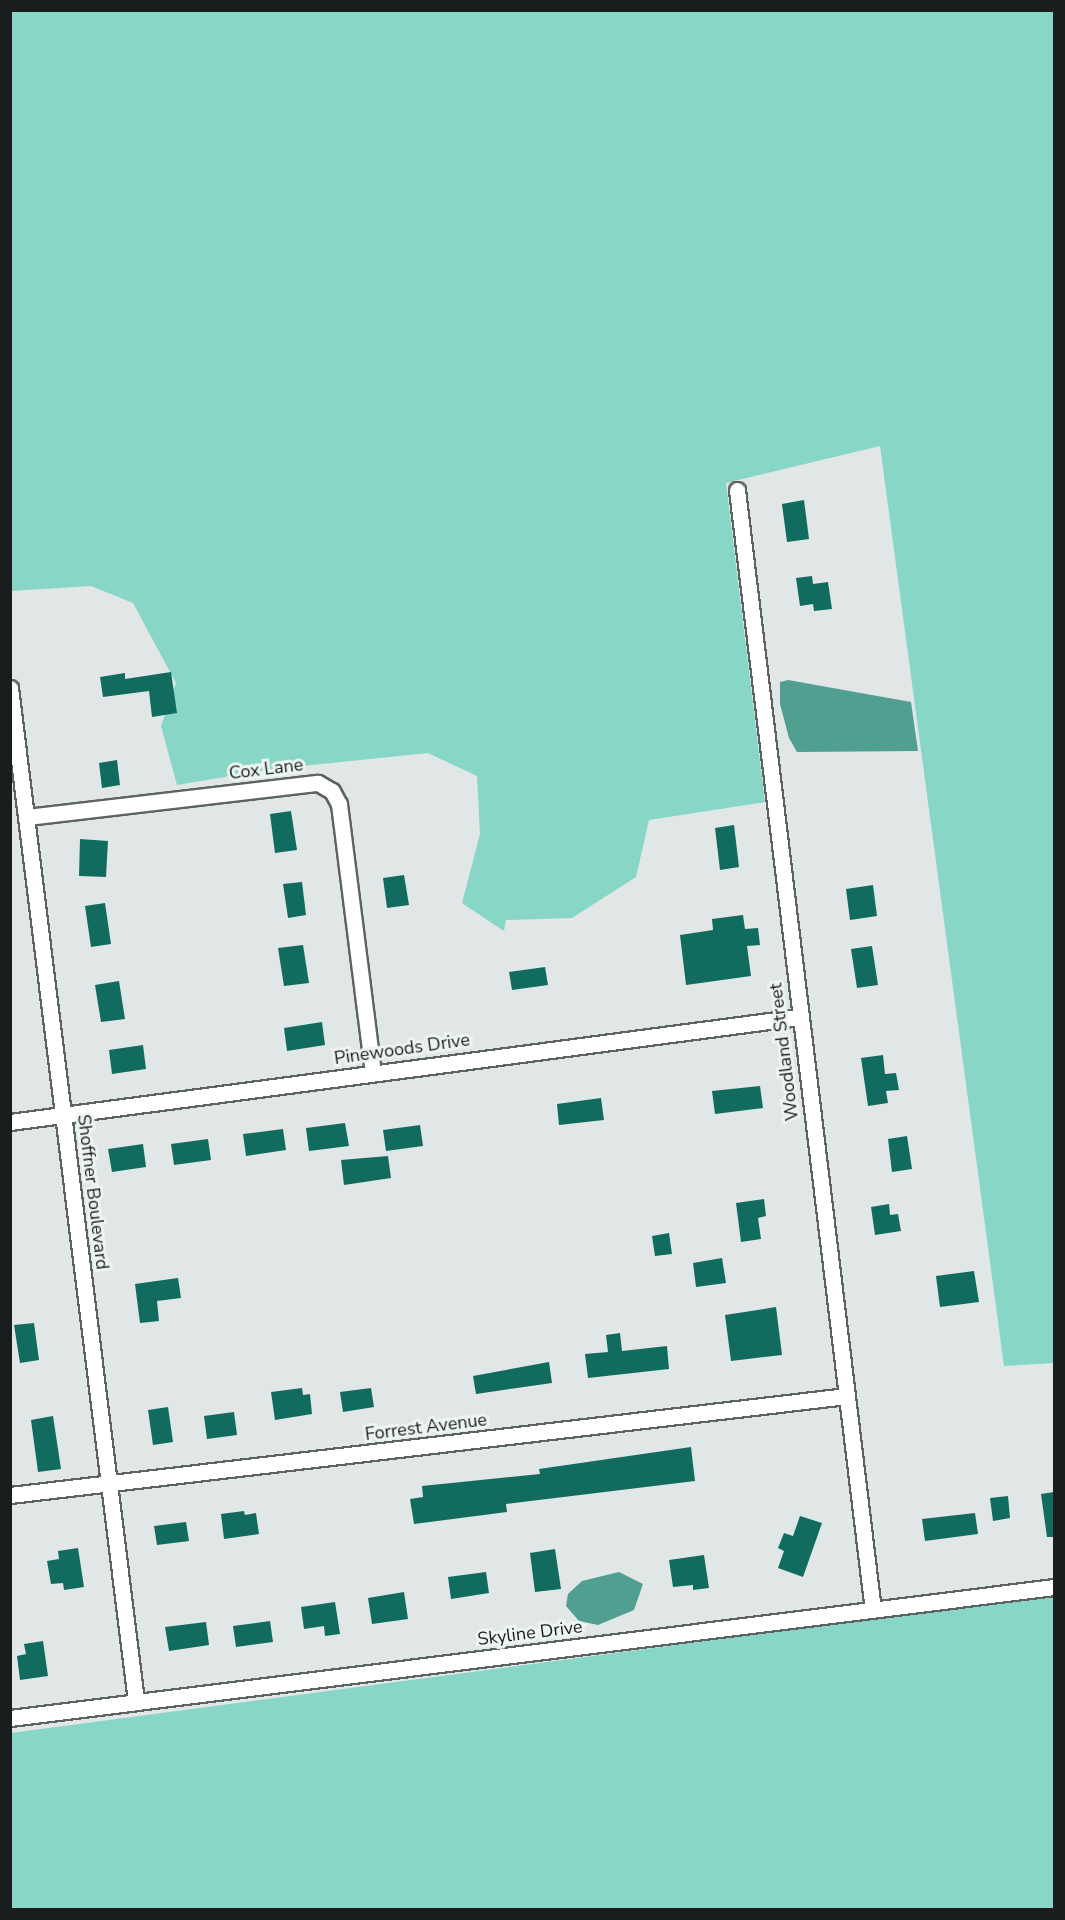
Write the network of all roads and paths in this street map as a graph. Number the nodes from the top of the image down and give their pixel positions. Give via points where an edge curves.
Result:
1 (737, 490) dead end
2 (10, 688) edge
3 (21, 813) edge
4 (799, 1017) junction
5 (373, 1072) junction
6 (64, 1114) junction
7 (10, 1122) edge
8 (846, 1395) junction
9 (111, 1485) junction
10 (10, 1495) edge
11 (1054, 1587) edge
12 (873, 1610) junction
13 (136, 1701) junction
14 (10, 1718) edge

1 - 4 street, Woodland Street
2 - 3 street, Shoffner Boulevard
3 - 5 street, Cox Lane via 318,783 332,791 339,804
3 - 6 street, Shoffner Boulevard
4 - 5 street, Pinewoods Drive
4 - 8 street, Woodland Street
5 - 6 street, Pinewoods Drive
6 - 7 street, Pinewoods Drive
6 - 9 street, Shoffner Boulevard
8 - 9 street, Forrest Avenue
8 - 12 street, Woodland Street
9 - 10 street, Forrest Avenue
9 - 13 street, Shoffner Boulevard
11 - 12 street, Skyline Drive
12 - 13 street, Skyline Drive
13 - 14 street, Skyline Drive

